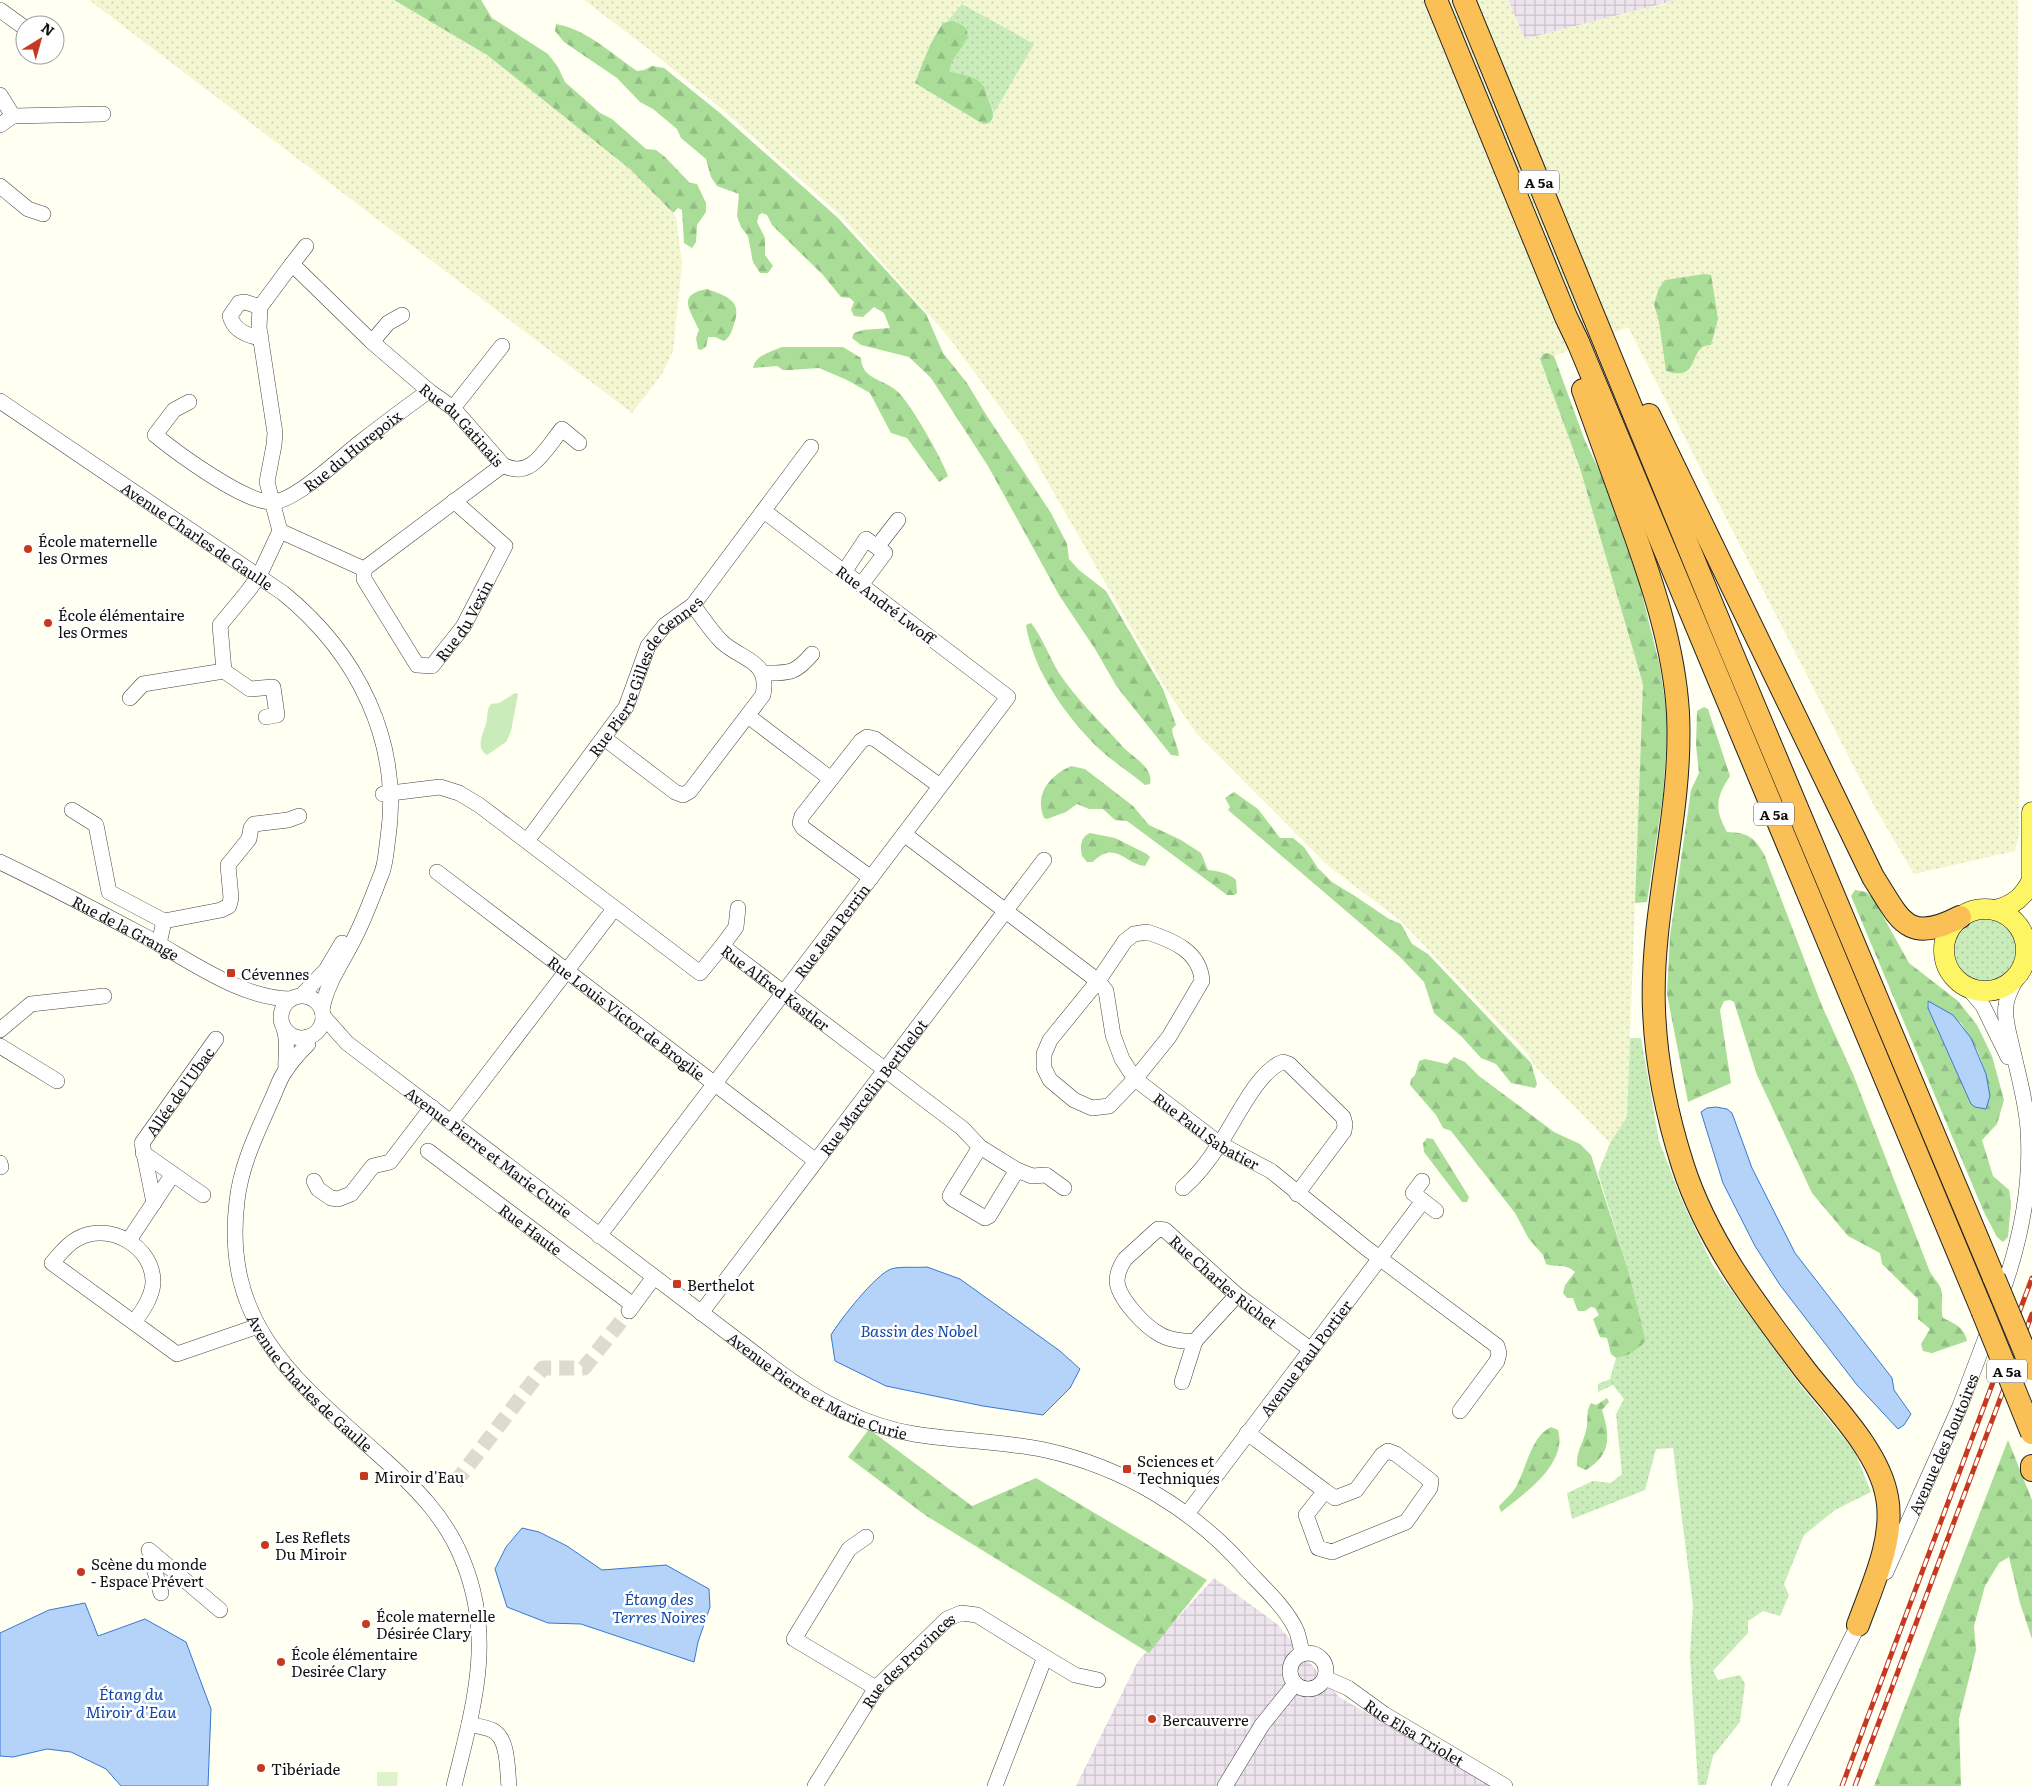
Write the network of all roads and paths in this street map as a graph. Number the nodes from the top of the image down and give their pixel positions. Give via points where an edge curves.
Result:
1 (1436, 0) edge
2 (1464, 0) edge
3 (0, 10) edge
4 (15, 21) edge
5 (0, 95) edge
6 (102, 114) dead end
7 (13, 116) junction
8 (0, 125) edge
9 (0, 186) edge
10 (43, 214) dead end
11 (306, 246) dead end
12 (292, 264) junction
13 (260, 307) junction
14 (402, 315) dead end
15 (1566, 317) junction
16 (261, 338) junction
17 (372, 342) junction
18 (502, 346) dead end
19 (1613, 364) junction
20 (429, 391) junction
21 (0, 401) edge
22 (189, 402) dead end
23 (453, 408) junction
24 (579, 443) dead end
25 (811, 447) dead end
26 (502, 465) junction
27 (454, 501) junction
28 (273, 503) junction
29 (764, 511) junction
30 (898, 520) dead end
31 (280, 531) junction
32 (877, 547) junction
33 (364, 569) junction
34 (844, 572) junction
35 (259, 576) junction
36 (861, 585) junction
37 (693, 605) junction
38 (812, 654) dead end
39 (224, 671) junction
40 (764, 673) junction
41 (1008, 697) joint
42 (130, 698) dead end
43 (748, 716) junction
44 (266, 717) dead end
45 (604, 738) junction
46 (831, 779) junction
47 (940, 786) junction
48 (387, 793) junction
49 (72, 810) dead end
50 (2032, 812) edge
51 (299, 816) dead end
52 (904, 834) junction
53 (526, 841) junction
54 (1044, 860) dead end
55 (0, 862) edge
56 (437, 872) dead end
57 (871, 878) junction
58 (738, 908) dead end
59 (614, 909) junction
60 (1995, 910) junction
61 (1005, 912) junction
62 (1960, 917) junction
63 (164, 921) junction
64 (159, 944) junction
65 (722, 946) junction
66 (567, 971) junction
67 (2019, 973) junction
68 (1098, 981) junction
69 (1968, 988) junction
70 (252, 993) junction
71 (784, 993) junction
72 (104, 996) dead end
73 (296, 997) junction
74 (322, 1013) junction
75 (282, 1025) junction
76 (0, 1030) edge
77 (308, 1037) junction
78 (216, 1039) dead end
79 (346, 1044) junction
80 (0, 1046) edge
81 (286, 1070) junction
82 (886, 1070) junction
83 (1135, 1079) junction
84 (57, 1081) dead end
85 (2019, 1081) junction
86 (714, 1083) junction
87 (432, 1107) junction
88 (451, 1122) junction
89 (1220, 1144) junction
90 (980, 1147) junction
91 (142, 1148) junction
92 (428, 1151) dead end
93 (816, 1161) junction
94 (1017, 1170) junction
95 (173, 1174) junction
96 (314, 1181) dead end
97 (1422, 1181) dead end
98 (1064, 1188) dead end
99 (1183, 1188) dead end
100 (203, 1194) dead end
101 (1297, 1194) junction
102 (1423, 1201) junction
103 (154, 1203) junction
104 (1436, 1211) dead end
105 (599, 1236) junction
106 (128, 1240) junction
107 (1379, 1258) junction
108 (654, 1278) junction
109 (1237, 1295) junction
110 (701, 1313) junction
111 (135, 1321) junction
112 (258, 1326) junction
113 (1198, 1337) junction
114 (1310, 1349) junction
115 (2032, 1369) edge
116 (1182, 1382) dead end
117 (1460, 1411) dead end
118 (1247, 1433) junction
119 (2032, 1433) edge
120 (2032, 1466) edge
121 (2032, 1470) edge
122 (1325, 1491) junction
123 (1187, 1514) junction
124 (866, 1537) dead end
125 (160, 1592) dead end
126 (220, 1610) dead end
127 (1858, 1625) junction
128 (1302, 1654) junction
129 (1045, 1657) junction
130 (1324, 1678) junction
131 (1098, 1680) dead end
132 (1295, 1684) junction
133 (876, 1688) junction
134 (469, 1724) junction
135 (454, 1786) edge
136 (509, 1786) edge
137 (816, 1786) edge
138 (994, 1786) edge
139 (1226, 1786) edge
140 (1505, 1786) edge
141 (1779, 1786) edge

1 - 15 highway, A 5a
2 - 19 highway, A 5a
3 - 4 street
5 - 7 street
6 - 7 street
7 - 8 street
9 - 10 street via 28,209
11 - 12 street
12 - 13 street
12 - 17 street, Rue du Gatinais
13 - 16 street
13 - 16 street via 239,303 230,316 232,323 247,336
14 - 17 street via 388,323
15 - 119 highway, A 5a, bridge
15 - 127 highway via 1566,343 1648,569 1665,631 1677,703 1675,800 1654,1000 1664,1096 1688,1182 1707,1226 1733,1270 1851,1428 1882,1476 1888,1498 1888,1522 1877,1572
16 - 28 street via 274,433 267,482
17 - 20 street, Rue du Gatinais
18 - 23 street
19 - 62 highway via 1633,382 1873,877 1896,913 1916,929 1928,930
19 - 115 highway, A 5a, bridge
20 - 23 street, Rue du Gatinais
20 - 28 street, Rue du Hurepoix via 303,489
21 - 35 street, Avenue Charles de Gaulle
22 - 28 street via 174,410 155,435 212,476 256,499
23 - 26 street, Rue du Gatinais
24 - 26 street via 562,429 532,466 512,470
25 - 29 street, Rue Pierre Gilles de Gennes
26 - 27 street, Rue du Gatinais
27 - 33 street, Rue du Gatinais
27 - 33 street, Rue du Vexin via 506,546 463,627 432,666 417,665 364,579
28 - 31 street
29 - 34 street, Rue André Lwoff
29 - 37 street, Rue Pierre Gilles de Gennes
30 - 32 street
31 - 33 street
31 - 35 street
32 - 34 street via 866,539
32 - 36 street via 885,554
34 - 36 street, Rue André Lwoff
35 - 39 street via 220,625
35 - 48 street, Avenue Charles de Gaulle via 298,605 321,628 350,666 366,698
36 - 41 street, Rue André Lwoff
37 - 40 street via 723,642
37 - 45 street, Rue Pierre Gilles de Gennes via 665,625 648,646 626,707
38 - 40 street via 801,667 784,673
39 - 42 street via 143,684
39 - 44 street via 250,689 273,687 278,715
40 - 43 street via 763,695
41 - 47 street, Rue Jean Perrin
43 - 45 street via 690,792 683,795
43 - 46 street
45 - 53 street, Rue Pierre Gilles de Gennes
46 - 47 street via 867,737 875,739
46 - 57 street via 800,823
47 - 52 street, Rue Jean Perrin
48 - 53 street, Rue Alfred Kastler via 440,787 460,793
48 - 73 street, Avenue Charles de Gaulle via 374,867 362,901 326,970
48 - 74 street, Avenue Charles de Gaulle via 391,815 382,872 357,933 329,986
49 - 63 street via 96,825 109,892
50 - 60 main road via 2032,880 2017,901
51 - 63 street via 254,824 249,839 228,865 229,906
52 - 57 street, Rue Jean Perrin
52 - 61 street
53 - 59 street, Rue Alfred Kastler
54 - 61 street, Rue Marcelin Berthelot
55 - 64 street, Rue de la Grange
56 - 66 street, Rue Louis Victor de Broglie
57 - 71 street, Rue Jean Perrin
58 - 65 street via 736,927
59 - 65 street, Rue Alfred Kastler via 700,974
59 - 66 street
60 - 62 main road via 1982,909
60 - 67 main road via 2008,915 2025,937 2024,964
61 - 68 street
61 - 82 street, Rue Marcelin Berthelot
62 - 69 main road via 1946,937 1943,950 1954,978
63 - 64 street
64 - 70 street, Rue de la Grange
65 - 71 street, Rue Alfred Kastler
66 - 86 street, Rue Louis Victor de Broglie
66 - 88 street
67 - 69 main road via 2009,985 1996,990 1982,992
67 - 85 street, Avenue des Routoires via 2008,998 2006,1019
68 - 83 street, Rue Paul Sabatier via 1106,991 1122,1059
68 - 83 street via 1050,1040 1044,1054 1044,1068 1050,1080 1074,1100 1092,1108 1109,1106
68 - 83 street via 1125,941 1134,934 1147,932 1172,940 1191,955 1201,970 1202,981 1190,1004 1169,1037
69 - 85 street, Avenue des Routoires via 1983,1006
70 - 73 street, Rue de la Grange via 266,998
70 - 75 street, Rue de la Grange
71 - 82 street, Rue Alfred Kastler
71 - 86 street, Rue Jean Perrin
72 - 76 street via 31,1004
73 - 74 street via 314,1000
73 - 75 street via 282,1009
74 - 77 street via 320,1028
74 - 79 street, Avenue Pierre et Marie Curie
75 - 77 street via 294,1037
75 - 81 street, Avenue Charles de Gaulle via 288,1046
77 - 79 street, Avenue Pierre et Marie Curie
77 - 81 street, Avenue Charles de Gaulle via 308,1044
78 - 91 street, Allée de l'Ubac
79 - 87 street, Avenue Pierre et Marie Curie
80 - 84 street
81 - 112 street, Avenue Charles de Gaulle via 246,1160 235,1212 237,1261 246,1300
82 - 90 street, Rue Alfred Kastler via 962,1128
82 - 93 street, Rue Marcelin Berthelot
83 - 89 street, Rue Paul Sabatier
85 - 127 street, Avenue des Routoires via 2028,1130 2029,1166 2020,1237 2009,1275 1960,1406 1895,1554
86 - 93 street, Rue Louis Victor de Broglie
86 - 105 street, Rue Jean Perrin
87 - 88 street, Avenue Pierre et Marie Curie
87 - 96 street via 390,1162 373,1166 351,1194 331,1198 318,1189
88 - 105 street, Avenue Pierre et Marie Curie
89 - 99 street
89 - 101 street, Rue Paul Sabatier via 1271,1171
89 - 101 street via 1244,1102 1275,1065 1289,1064 1343,1117 1346,1124
90 - 94 street, Rue Alfred Kastler
90 - 94 street via 952,1192 950,1196 953,1199 985,1218
91 - 95 street
91 - 103 street
92 - 108 street, Rue Haute via 631,1308
93 - 110 street, Rue Marcelin Berthelot
94 - 98 street, Rue Alfred Kastler via 1032,1176 1046,1175
95 - 100 street
95 - 103 street
97 - 102 street via 1413,1193
101 - 107 street, Rue Paul Sabatier
102 - 104 street
102 - 107 street, Avenue Paul Portier
103 - 106 street
105 - 108 street, Avenue Pierre et Marie Curie
106 - 111 street via 141,1251 149,1264 152,1283 144,1308
106 - 111 street via 109,1234 79,1238 52,1263
107 - 114 street, Avenue Paul Portier
107 - 117 street, Rue Paul Sabatier via 1497,1346 1498,1360
108 - 110 street, Avenue Pierre et Marie Curie
109 - 113 street
109 - 113 street, Rue Charles Richet via 1165,1230 1158,1229 1125,1259 1117,1280 1120,1294 1141,1320 1161,1335 1187,1341
109 - 114 street, Rue Charles Richet
110 - 123 street, Avenue Pierre et Marie Curie via 798,1386 847,1414 912,1434 1028,1447 1068,1456 1128,1479
111 - 112 street via 177,1354
112 - 134 street, Avenue Charles de Gaulle via 291,1374 421,1494 449,1533 469,1577 480,1632 480,1664
113 - 116 street
114 - 118 street, Avenue Paul Portier
118 - 122 street
118 - 123 street, Avenue Paul Portier
120 - 121 highway
122 - 122 street via 1306,1515 1318,1548 1332,1552 1406,1522 1430,1488 1431,1481 1388,1451 1356,1490 1335,1498
123 - 128 street, Avenue Pierre et Marie Curie via 1239,1560 1290,1619
124 - 133 street via 849,1549 794,1639
125 - 126 street via 149,1550
127 - 141 street, Avenue des Routoires
128 - 130 street via 1314,1654 1323,1662
128 - 132 street via 1290,1667
129 - 131 street, Rue des Provinces via 1076,1675
129 - 133 street, Rue des Provinces via 978,1615 961,1613 947,1619
129 - 138 street
130 - 132 street via 1311,1689
130 - 140 street, Rue Elsa Triolet via 1348,1688 1384,1714
132 - 139 street via 1262,1725
133 - 137 street, Rue des Provinces
134 - 135 street, Avenue Charles de Gaulle
134 - 136 street via 492,1730 500,1736

